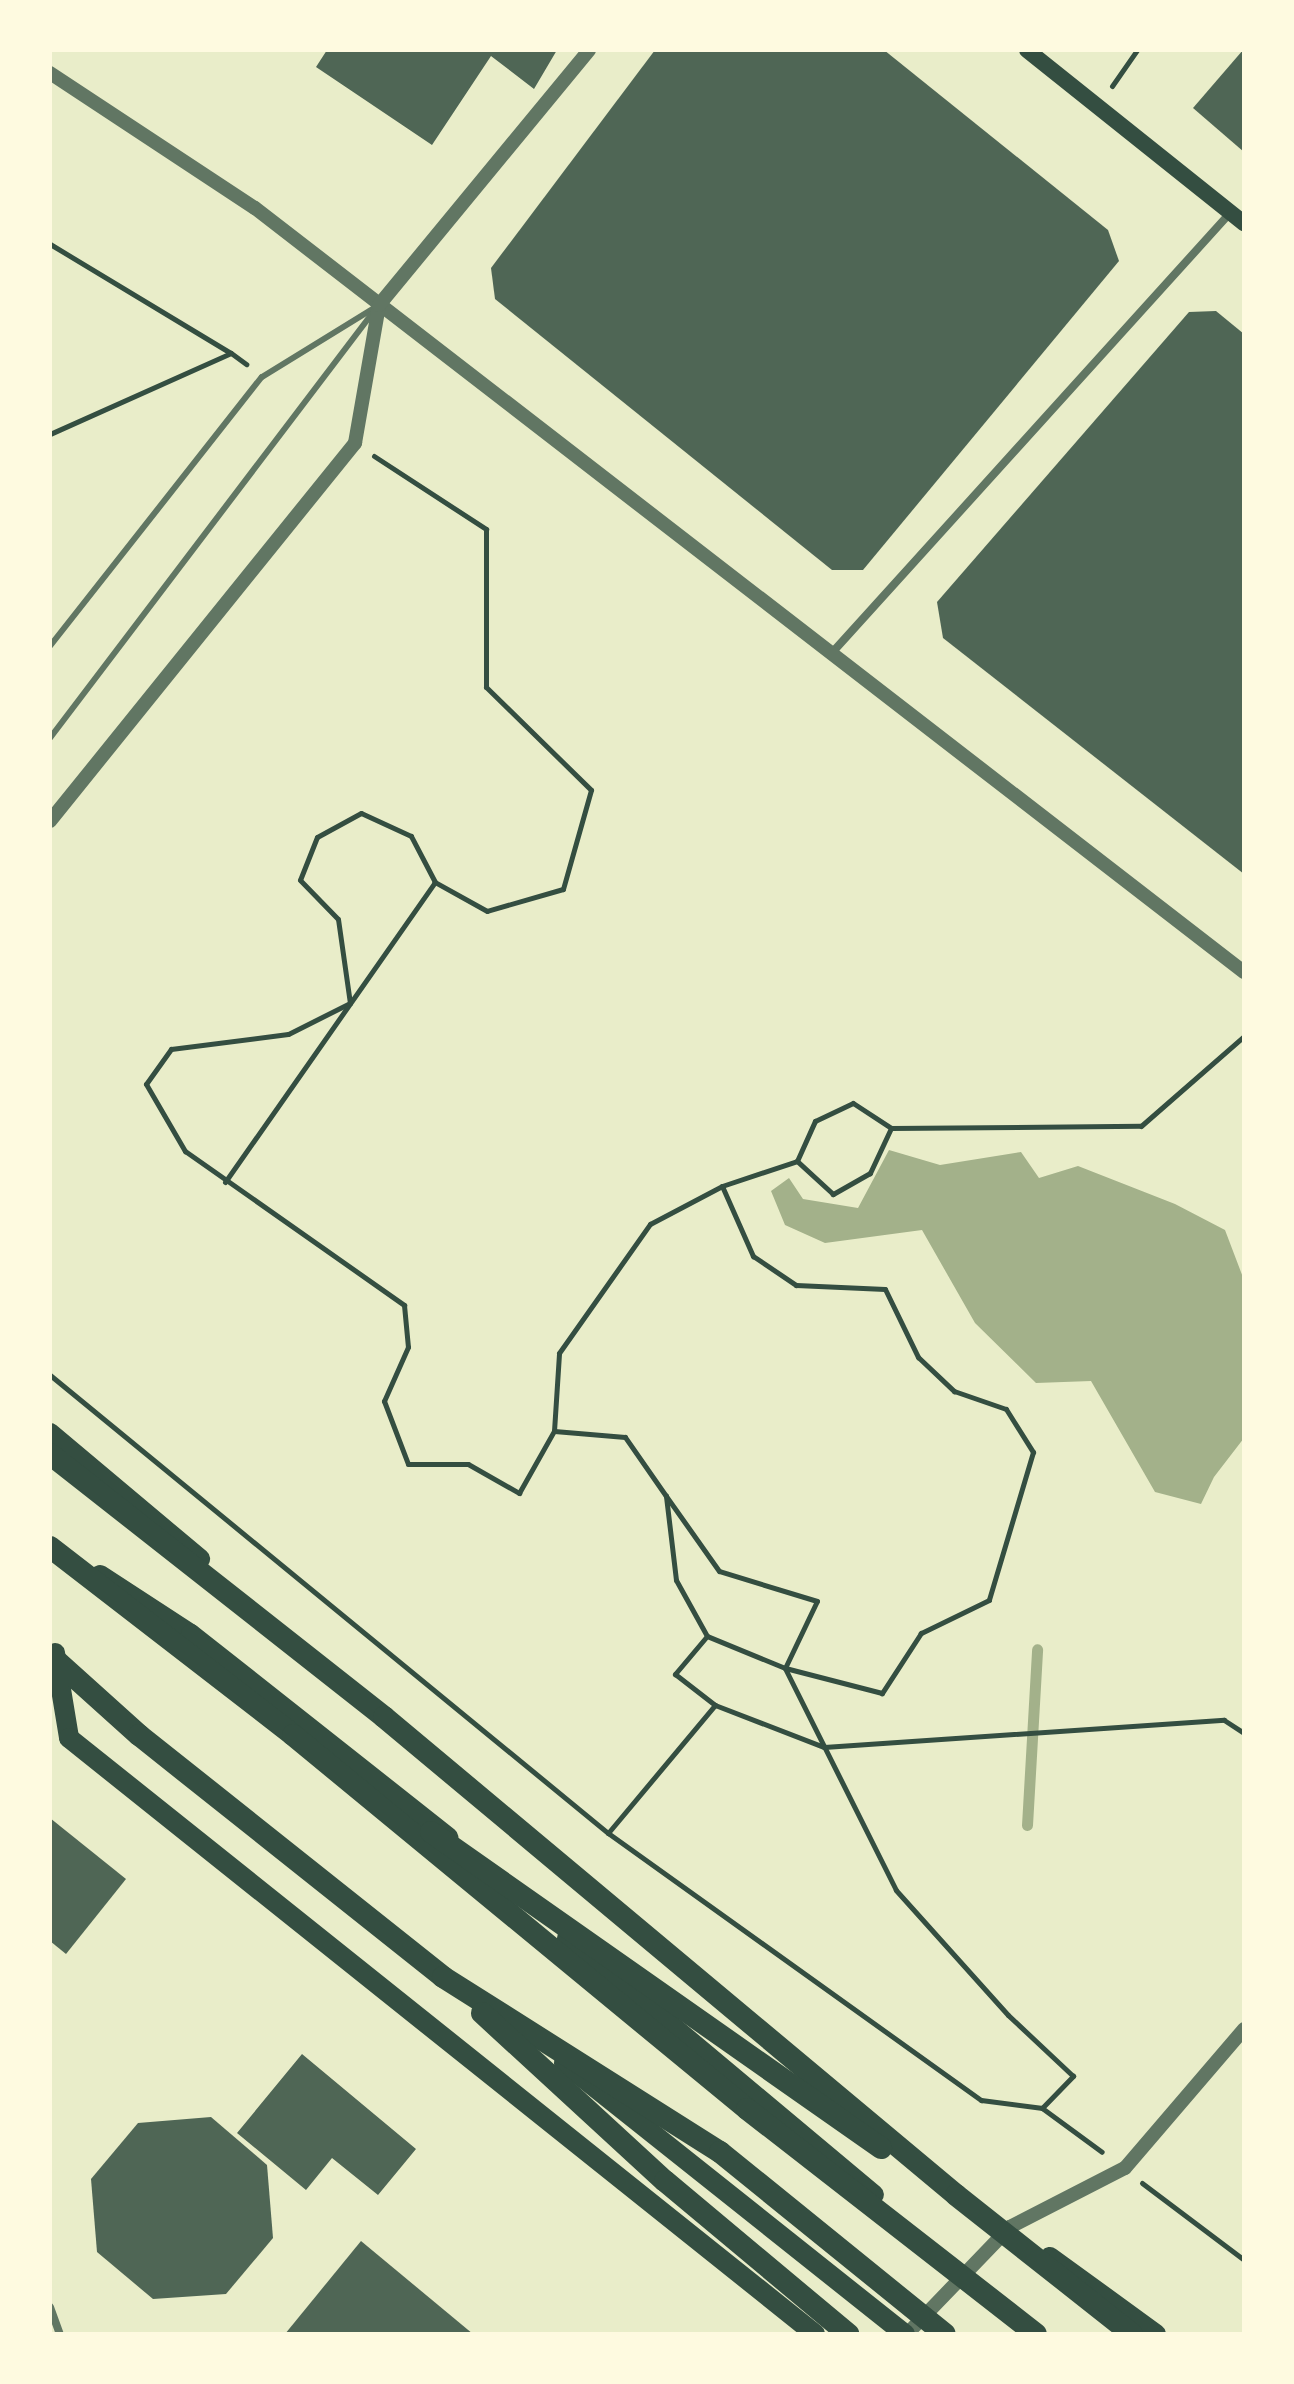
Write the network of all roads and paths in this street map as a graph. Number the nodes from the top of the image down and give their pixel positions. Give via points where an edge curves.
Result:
1 (589, 50) edge
2 (1027, 50) edge
3 (1137, 50) edge
4 (50, 73) edge
5 (1098, 106) junction
6 (1238, 218) edge
7 (50, 244) edge
8 (379, 305) junction
9 (231, 353) junction
10 (262, 377) junction
11 (50, 434) edge
12 (355, 443) junction
13 (50, 646) edge
14 (830, 656) junction
15 (50, 738) edge
16 (50, 821) edge
17 (435, 882) junction
18 (1244, 972) edge
19 (350, 1003) junction
20 (1244, 1036) edge
21 (891, 1128) junction
22 (797, 1161) junction
23 (225, 1182) junction
24 (722, 1186) junction
25 (50, 1375) edge
26 (554, 1431) junction
27 (50, 1433) edge
28 (50, 1454) edge
29 (666, 1496) junction
30 (50, 1544) edge
31 (707, 1636) junction
32 (52, 1653) edge
33 (785, 1668) junction
34 (50, 1676) edge
35 (715, 1705) junction
36 (1244, 1733) edge
37 (139, 1735) junction
38 (293, 1735) junction
39 (824, 1747) junction
40 (608, 1833) junction
41 (443, 1977) junction
42 (1244, 2029) edge
43 (956, 2195) junction
44 (1010, 2227) junction
45 (966, 2272) junction
46 (50, 2307) edge
47 (60, 2334) edge
48 (815, 2334) edge
49 (848, 2334) edge
50 (906, 2334) edge
51 (945, 2334) edge
52 (1036, 2334) edge
53 (1046, 2334) edge
54 (1132, 2334) edge
55 (1156, 2334) edge

1 - 8 street
2 - 5 main road
3 - 5 path
4 - 8 street via 255,208
5 - 6 main road
6 - 14 street
7 - 9 path
8 - 10 lane
8 - 12 street
8 - 14 street
8 - 15 lane
9 - 10 path
9 - 11 path
10 - 13 lane
12 - 16 street
12 - 17 path via 486,529 486,687 591,790 563,889 487,911
14 - 18 street
17 - 19 path
17 - 19 path via 411,836 361,813 317,837 300,880 338,919
19 - 23 path
19 - 23 path via 288,1034 171,1049 146,1084 185,1151
20 - 21 path via 1141,1126
21 - 22 path via 853,1103 815,1121
21 - 22 path via 870,1173 833,1194
22 - 24 path
23 - 26 path via 404,1305 408,1347 384,1401 408,1464 468,1464 519,1493
24 - 26 path via 650,1224 559,1353
24 - 33 path via 753,1256 796,1285 885,1289 918,1357 954,1391 1006,1409 1033,1452 989,1600 921,1633 882,1693
25 - 40 path
26 - 29 path via 625,1437
27 - 44 main road via 476,1791
28 - 43 highway via 169,1543 557,1858
29 - 31 path via 676,1580
29 - 33 path via 719,1571 817,1601
30 - 38 highway
30 - 45 main road via 191,1634 432,1824
31 - 33 path
31 - 35 path via 675,1674
32 - 37 highway
32 - 48 main road via 69,1738
32 - 50 main road
33 - 39 path
34 - 37 highway
35 - 39 path
35 - 40 path
36 - 39 path via 1224,1720
37 - 41 highway
38 - 43 highway via 824,2112
38 - 52 highway via 747,2109
39 - 40 path via 896,1890 1008,2015 1073,2076 1042,2108 981,2100
41 - 49 highway via 665,2181
41 - 51 highway via 720,2152
42 - 44 street via 1125,2168
43 - 54 highway
44 - 45 street
44 - 55 main road
45 - 50 street
45 - 53 main road
46 - 47 street

